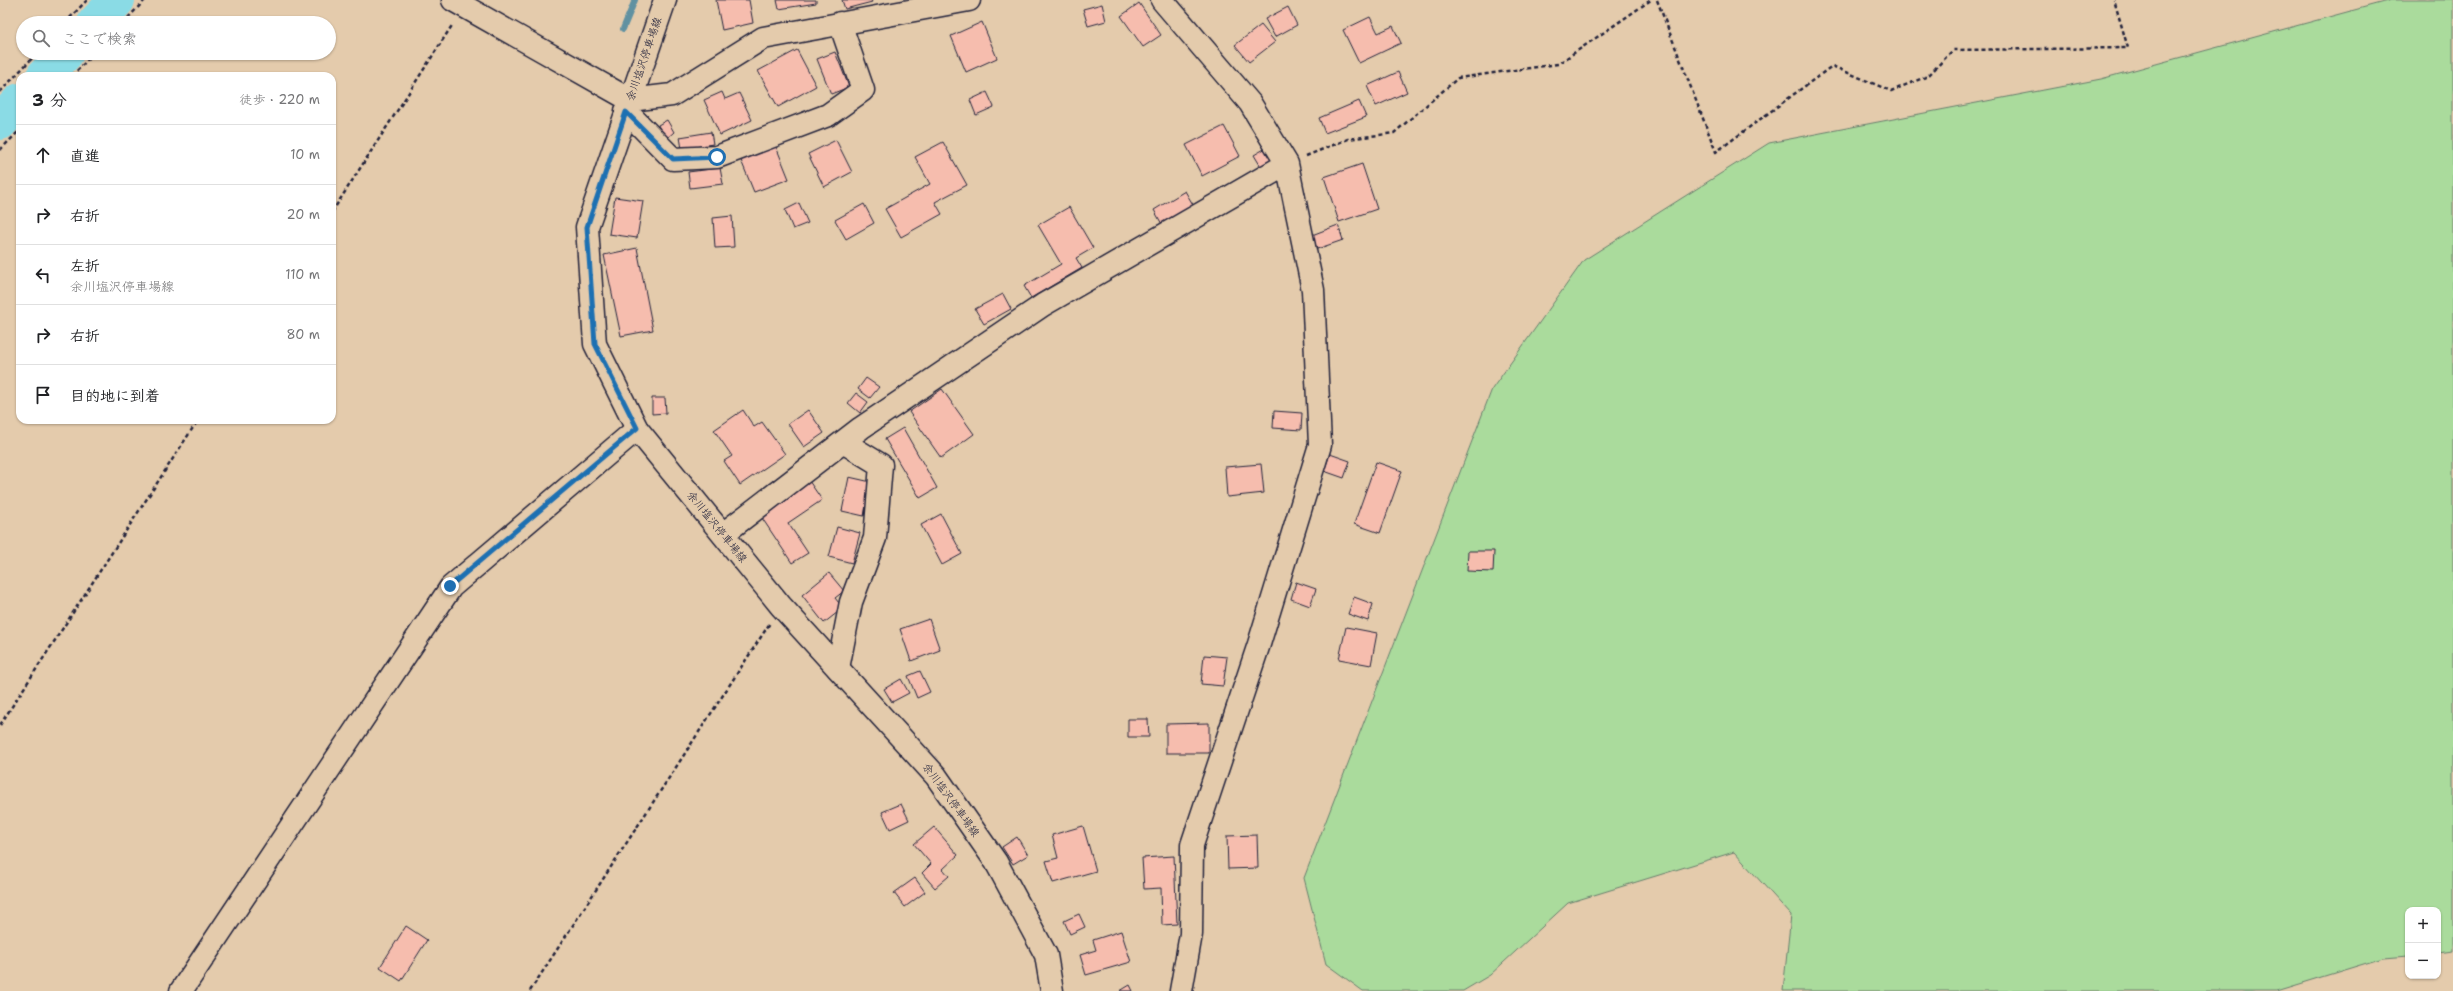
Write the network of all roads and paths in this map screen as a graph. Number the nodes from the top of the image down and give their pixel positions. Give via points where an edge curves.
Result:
1 (87, 0) edge
2 (145, 0) edge
3 (665, 0) edge
4 (969, 0) edge
5 (1162, 0) edge
6 (1651, 0) edge
7 (1657, 0) edge
8 (2114, 0) edge
9 (459, 3) edge
10 (72, 16) edge
11 (130, 16) edge
12 (840, 23) junction
13 (30, 60) edge
14 (87, 60) edge
15 (19, 72) edge
16 (76, 72) edge
17 (16, 75) edge
18 (0, 92) edge
19 (628, 106) junction
20 (16, 134) edge
21 (0, 150) edge
22 (1287, 164) junction
23 (336, 205) edge
24 (195, 424) edge
25 (637, 428) junction
26 (843, 442) junction
27 (723, 534) junction
28 (781, 606) junction
29 (838, 668) junction
30 (0, 724) edge
31 (181, 991) edge
32 (530, 991) edge
33 (1052, 991) edge
34 (1181, 991) edge

1 - 10 path
2 - 11 path
3 - 19 street, 余川塩沢停車場線
4 - 12 street
5 - 22 street via 1250,103
6 - 22 path via 1558,64 1458,78 1394,133 1348,139
7 - 8 path via 1716,152 1832,66 1891,91 1928,76 1953,50 2128,48
9 - 19 street
9 - 23 path
12 - 19 street via 763,38 672,95
12 - 19 street via 863,90 828,115 717,157 673,159
13 - 15 path
14 - 16 path
17 - 18 path
19 - 25 street, 余川塩沢停車場線 via 587,227 595,344
20 - 21 path
22 - 26 street via 1043,305
22 - 34 street via 1313,290 1320,445 1259,644 1192,845 1191,934
24 - 30 path
25 - 27 street, 余川塩沢停車場線
25 - 31 street via 450,586
26 - 27 street
26 - 29 street via 882,465 875,538 851,602
27 - 28 street, 余川塩沢停車場線
28 - 29 street, 余川塩沢停車場線
28 - 32 path
29 - 33 street, 余川塩沢停車場線 via 936,776 996,862 1046,955

